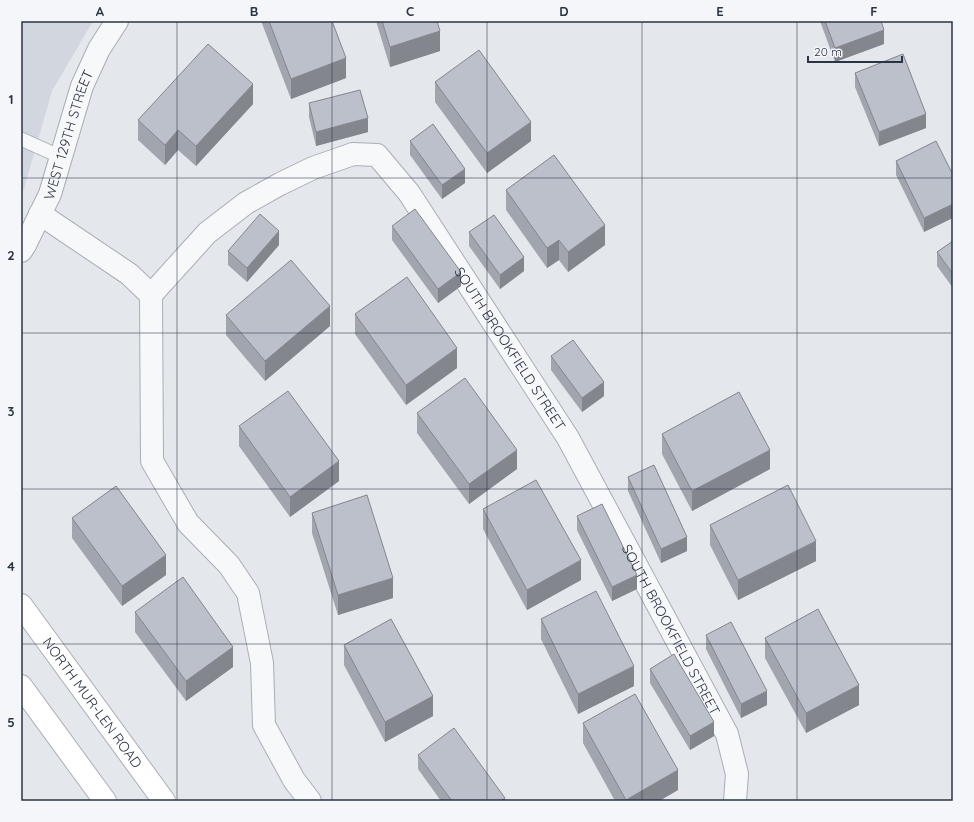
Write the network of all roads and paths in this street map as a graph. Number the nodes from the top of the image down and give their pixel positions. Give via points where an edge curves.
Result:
1 (117, 21) edge
2 (21, 139) edge
3 (61, 157) junction
4 (40, 214) junction
5 (21, 251) edge
6 (151, 295) junction
7 (21, 605) edge
8 (21, 686) edge
9 (105, 801) edge
10 (164, 801) edge
11 (310, 801) edge
12 (735, 801) edge

1 - 3 street, WEST 129TH STREET via 99,49 82,86
2 - 3 lane
3 - 4 street, WEST 129TH STREET via 50,194
4 - 5 street, WEST 129TH STREET
4 - 6 street via 129,274
6 - 11 street via 152,461 188,523 229,565 248,593 262,663 264,725 294,780
6 - 12 street, SOUTH BROOKFIELD STREET via 207,233 246,203 313,168 353,154 377,155 409,193 568,438 727,734 737,774
7 - 10 main road, NORTH MUR-LEN ROAD
8 - 9 main road

